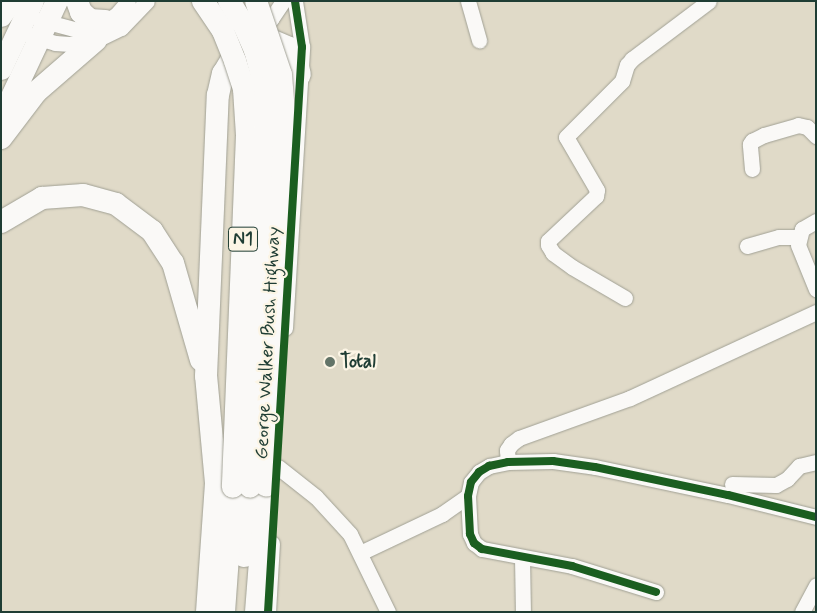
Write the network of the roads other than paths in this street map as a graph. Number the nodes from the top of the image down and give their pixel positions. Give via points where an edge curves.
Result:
1 (57, 1) edge
2 (77, 1) edge
3 (128, 1) edge
4 (147, 1) edge
5 (203, 1) edge
6 (229, 1) edge
7 (256, 1) edge
8 (283, 1) edge
9 (296, 1) edge
10 (468, 1) edge
11 (709, 1) edge
12 (1, 16) edge
13 (30, 18) edge
14 (101, 30) junction
15 (254, 37) junction
16 (479, 40) dead end
17 (1, 69) edge
18 (300, 75) junction
19 (1, 120) edge
20 (816, 136) edge
21 (1, 138) edge
22 (752, 169) dead end
23 (816, 221) edge
24 (1, 222) edge
25 (799, 237) junction
26 (747, 246) dead end
27 (816, 289) edge
28 (625, 298) dead end
29 (816, 312) edge
30 (206, 376) junction
31 (508, 462) junction
32 (816, 462) edge
33 (257, 482) junction
34 (732, 484) dead end
35 (468, 496) junction
36 (816, 517) edge
37 (360, 553) junction
38 (522, 557) junction
39 (816, 586) edge
40 (656, 592) dead end
41 (207, 612) edge
42 (224, 612) edge
43 (239, 612) edge
44 (256, 612) edge
45 (268, 612) edge
46 (388, 612) edge
47 (523, 612) edge
48 (802, 612) edge

1 - 13 highway
2 - 14 highway via 80,12
3 - 14 street
4 - 14 street via 121,28
5 - 33 highway, George Walker Bush Highway / N1, bridge via 223,31 244,89
6 - 33 highway, George Walker Bush Highway / N1, bridge via 255,50 265,88
7 - 33 highway, N1, bridge via 281,75 285,125
8 - 15 street
9 - 18 street, George Walker Bush Highway via 302,47
10 - 16 street
11 - 28 street via 632,59 622,81 566,137 598,190 596,196 548,245 553,253 572,267
12 - 13 highway
13 - 14 street via 77,30
13 - 14 street via 70,44
13 - 17 highway
13 - 19 highway
14 - 21 highway via 36,92
15 - 18 highway via 288,48 296,58
15 - 30 highway via 238,49 223,74 218,96
18 - 33 street, George Walker Bush Highway
20 - 22 street via 807,127 798,125 752,141
23 - 25 street via 802,229
24 - 30 highway via 42,198 83,195 116,204 152,231 173,263
25 - 26 street via 779,237
25 - 27 street via 798,246
29 - 31 street via 630,398 519,438 507,450
30 - 41 highway via 216,483
31 - 35 street via 479,472 471,482
31 - 36 street via 553,461 595,467
32 - 34 street via 800,466 788,480 776,485
33 - 37 street via 316,497 350,534
33 - 42 highway, George Walker Bush Highway / N1
33 - 43 highway, George Walker Bush Highway / N1
33 - 44 highway, N1
33 - 45 street, George Walker Bush Highway
35 - 37 street via 442,514
35 - 38 street via 470,534 474,543 482,549
37 - 46 street
38 - 40 street via 572,566
38 - 47 street
39 - 48 street

